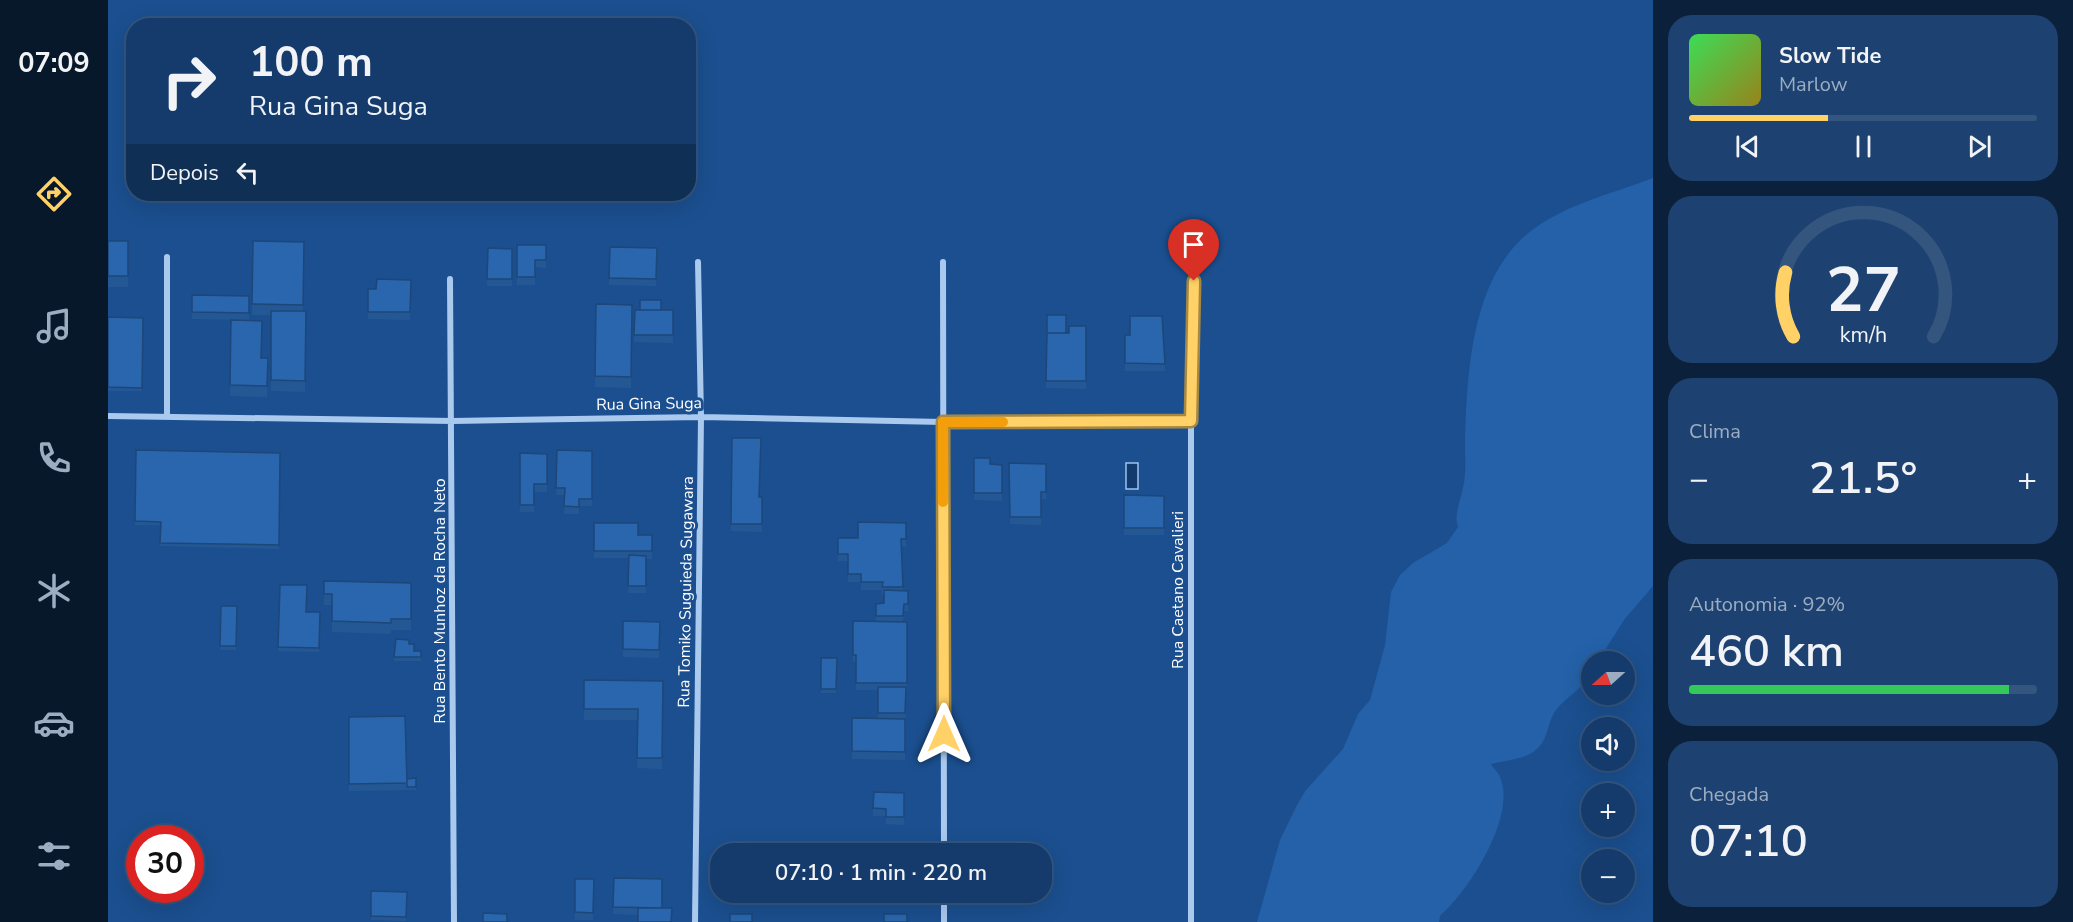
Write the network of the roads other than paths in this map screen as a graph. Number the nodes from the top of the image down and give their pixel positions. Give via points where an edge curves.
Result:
1 (167, 257) dead end
2 (1195, 258) dead end
3 (698, 262) dead end
4 (943, 262) dead end
5 (450, 279) dead end
6 (108, 416) edge
7 (167, 416) junction
8 (701, 417) junction
9 (453, 421) junction
10 (1191, 421) junction
11 (943, 422) junction
12 (944, 843) edge
13 (944, 903) edge
14 (454, 922) edge
15 (695, 922) edge
16 (944, 922) edge
17 (1191, 922) edge

1 - 7 street
2 - 10 street, Rua Caetano Cavalieri
3 - 8 street, Rua Tomiko Suguieda Sugawara
4 - 11 street
5 - 9 street, Rua Bento Munhoz da Rocha Neto
6 - 7 street, Rua Gina Suga
7 - 9 street, Rua Gina Suga
8 - 9 street, Rua Gina Suga
8 - 11 street, Rua Gina Suga
8 - 15 street, Rua Tomiko Suguieda Sugawara
9 - 14 street, Rua Bento Munhoz da Rocha Neto
10 - 11 street, Rua Gina Suga
10 - 17 street, Rua Caetano Cavalieri
11 - 12 street
13 - 16 street

